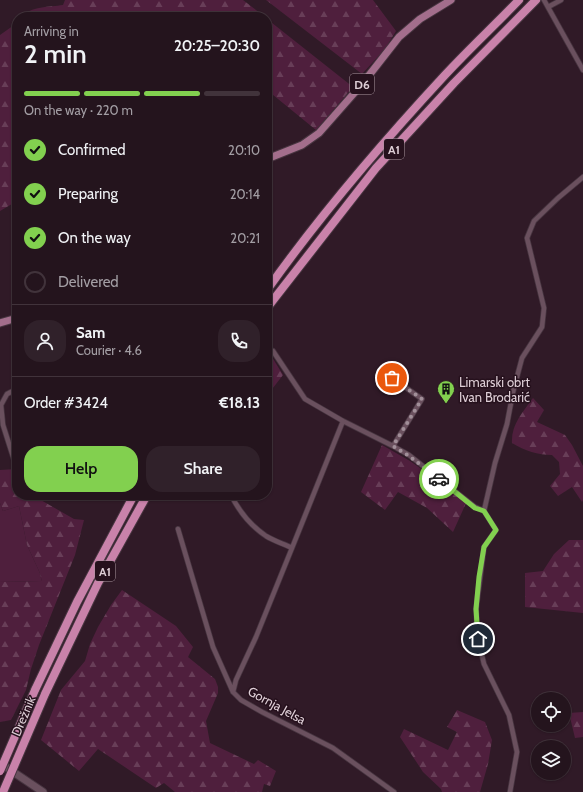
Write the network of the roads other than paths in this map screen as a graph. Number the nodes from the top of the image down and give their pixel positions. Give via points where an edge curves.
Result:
1 (451, 0) edge
2 (519, 0) edge
3 (544, 0) edge
4 (561, 0) edge
5 (536, 1) edge
6 (548, 7) junction
7 (583, 70) edge
8 (272, 157) edge
9 (583, 178) edge
10 (272, 283) edge
11 (272, 302) edge
12 (12, 320) edge
13 (0, 324) edge
14 (273, 351) dead end
15 (382, 370) dead end
16 (12, 392) edge
17 (343, 421) junction
18 (393, 446) junction
19 (12, 453) edge
20 (131, 500) edge
21 (144, 500) edge
22 (234, 500) edge
23 (484, 511) junction
24 (178, 529) dead end
25 (292, 548) junction
26 (233, 692) junction
27 (0, 763) edge
28 (0, 771) edge
29 (3, 792) edge
30 (43, 792) edge
31 (394, 792) edge
32 (510, 792) edge

1 - 8 main road, D6 via 420,19 399,37 319,133 302,145
2 - 10 highway, A1 via 445,75 369,161
3 - 6 street
4 - 6 street
5 - 11 highway, A1 via 454,83 376,168
6 - 7 street
9 - 23 street via 534,221 527,238 544,308 542,327 522,358
12 - 13 main road
14 - 17 street via 305,399
15 - 18 street via 422,399
16 - 19 street via 7,394 1,406 3,425
17 - 18 street
17 - 25 street
18 - 23 street via 475,508
20 - 28 highway, Drežnik / A1, bridge via 77,602
21 - 29 highway, Drežnik / A1, bridge via 98,583 45,694
22 - 25 street via 247,520 255,527
23 - 32 street via 496,530 484,547 479,577 476,609 478,639 484,664 509,715 517,752
24 - 26 street, Gornja Jelsa via 213,647
25 - 26 street
26 - 31 street, Gornja Jelsa via 241,700 262,712 333,748
27 - 30 main road

